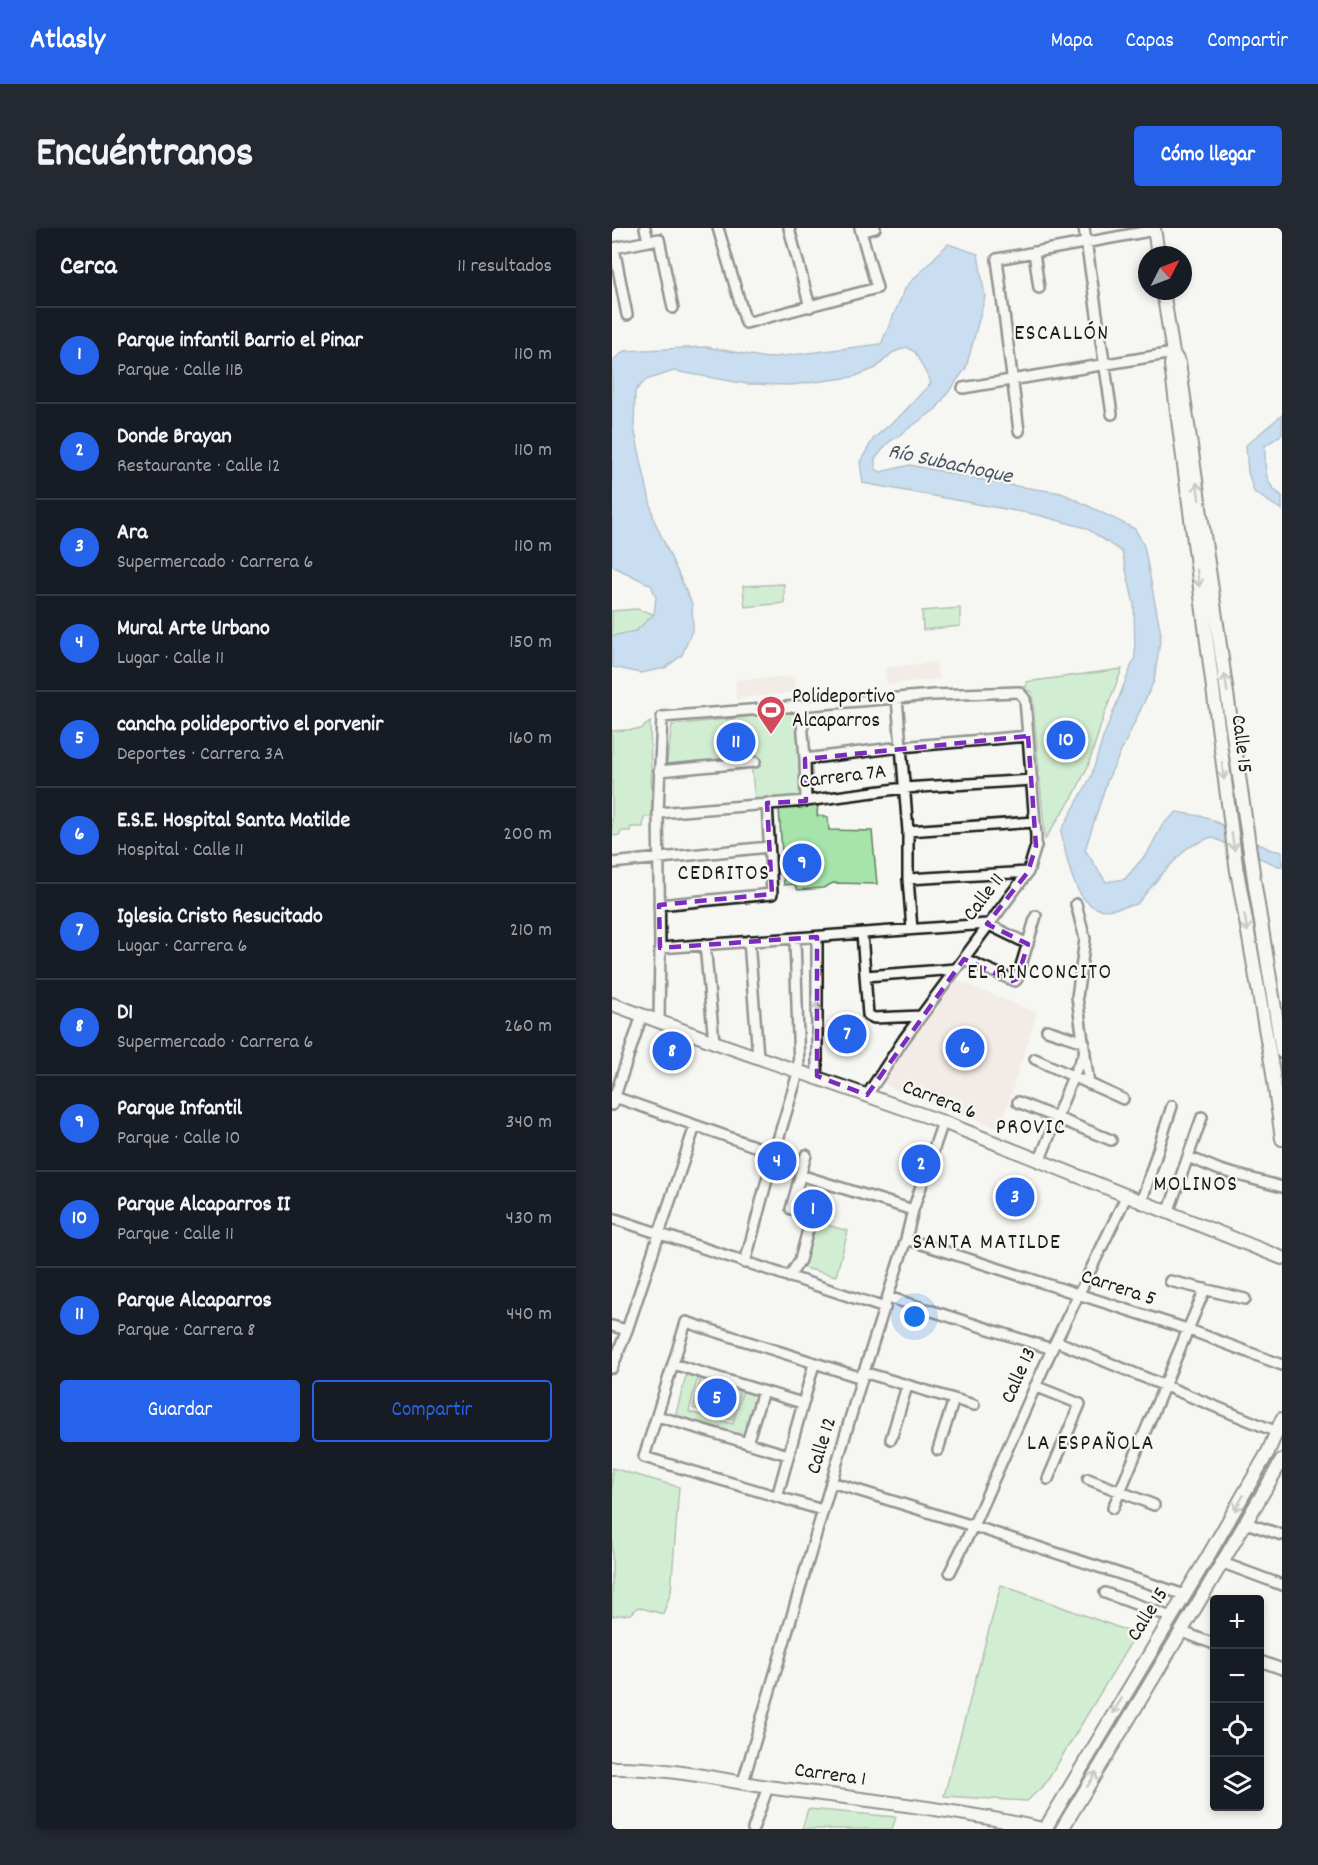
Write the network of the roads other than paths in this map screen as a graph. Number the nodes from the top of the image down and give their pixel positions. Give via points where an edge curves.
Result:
1 (645, 228) edge
2 (718, 228) edge
3 (789, 228) edge
4 (875, 228) edge
5 (1084, 228) edge
6 (1155, 229) edge
7 (861, 230) edge
8 (648, 240) junction
9 (1087, 243) junction
10 (1157, 246) edge
11 (1034, 252) junction
12 (1039, 288) dead end
13 (1165, 300) edge
14 (810, 307) junction
15 (673, 308) dead end
16 (627, 315) dead end
17 (1173, 353) junction
18 (1104, 365) junction
19 (1013, 381) junction
20 (963, 388) dead end
21 (1112, 414) dead end
22 (1019, 431) dead end
23 (897, 698) junction
24 (801, 706) junction
25 (1215, 706) junction
26 (1230, 706) junction
27 (1028, 736) junction
28 (902, 747) junction
29 (805, 759) junction
30 (755, 762) dead end
31 (659, 771) junction
32 (1032, 780) junction
33 (904, 788) junction
34 (806, 801) junction
35 (767, 803) junction
36 (658, 813) junction
37 (1035, 822) junction
38 (908, 831) junction
39 (769, 847) junction
40 (660, 857) junction
41 (612, 863) edge
42 (1028, 872) junction
43 (908, 879) junction
44 (1239, 885) junction
45 (1255, 886) junction
46 (1077, 904) dead end
47 (659, 905) junction
48 (1035, 916) dead end
49 (987, 924) junction
50 (912, 929) junction
51 (862, 933) junction
52 (817, 937) junction
53 (795, 938) junction
54 (749, 941) junction
55 (705, 944) junction
56 (1028, 944) junction
57 (660, 948) junction
58 (964, 959) junction
59 (956, 969) junction
60 (866, 976) junction
61 (612, 1004) edge
62 (642, 1015) junction
63 (921, 1016) junction
64 (659, 1021) junction
65 (1047, 1029) dead end
66 (714, 1042) junction
67 (1085, 1047) junction
68 (1282, 1052) edge
69 (758, 1056) junction
70 (1035, 1059) dead end
71 (799, 1070) junction
72 (817, 1076) junction
73 (1072, 1076) junction
74 (1089, 1084) junction
75 (867, 1095) junction
76 (1123, 1099) dead end
77 (613, 1100) edge
78 (1018, 1102) dead end
79 (1172, 1106) dead end
80 (1202, 1117) dead end
81 (1058, 1118) junction
82 (943, 1122) junction
83 (694, 1126) junction
84 (1282, 1139) edge
85 (1111, 1140) dead end
86 (774, 1153) junction
87 (806, 1155) dead end
88 (1188, 1156) junction
89 (1039, 1162) junction
90 (800, 1175) junction
91 (1282, 1187) edge
92 (1126, 1197) junction
93 (1141, 1203) junction
94 (791, 1209) dead end
95 (913, 1210) junction
96 (1168, 1213) junction
97 (612, 1218) edge
98 (810, 1222) dead end
99 (658, 1234) junction
100 (906, 1239) junction
101 (1282, 1258) edge
102 (745, 1263) junction
103 (789, 1277) junction
104 (1170, 1281) dead end
105 (1205, 1289) junction
106 (1078, 1294) junction
107 (888, 1298) junction
108 (1245, 1299) dead end
109 (885, 1308) junction
110 (612, 1326) edge
111 (1187, 1329) junction
112 (627, 1330) junction
113 (1054, 1345) junction
114 (673, 1364) junction
115 (814, 1364) junction
116 (1282, 1365) edge
117 (612, 1368) edge
118 (862, 1375) junction
119 (1165, 1384) junction
120 (907, 1386) junction
121 (1035, 1386) junction
122 (763, 1391) junction
123 (954, 1399) junction
124 (802, 1402) junction
125 (974, 1405) dead end
126 (657, 1416) junction
127 (1282, 1419) edge
128 (1277, 1432) junction
129 (891, 1439) dead end
130 (747, 1443) junction
131 (938, 1450) dead end
132 (788, 1455) junction
133 (1282, 1460) edge
134 (1048, 1479) dead end
135 (1088, 1479) dead end
136 (831, 1482) junction
137 (1119, 1492) junction
138 (777, 1497) junction
139 (1154, 1505) dead end
140 (1113, 1508) dead end
141 (822, 1510) junction
142 (1246, 1523) junction
143 (973, 1526) junction
144 (1282, 1535) edge
145 (1223, 1563) junction
146 (950, 1572) dead end
147 (1282, 1585) edge
148 (1105, 1593) dead end
149 (1185, 1595) junction
150 (1171, 1617) junction
151 (1180, 1631) junction
152 (1210, 1642) edge
153 (1264, 1663) edge
154 (1282, 1670) edge
155 (1129, 1686) junction
156 (1144, 1693) junction
157 (612, 1767) edge
158 (743, 1782) junction
159 (768, 1787) junction
160 (753, 1829) edge
161 (1044, 1829) edge
162 (1062, 1829) edge

1 - 8 street
2 - 14 street via 746,323
3 - 14 street
4 - 7 street
5 - 9 street
6 - 9 street
6 - 10 street
7 - 14 street via 877,288
8 - 15 street via 658,239
8 - 16 street via 614,248
9 - 11 street
9 - 18 street
11 - 12 street
11 - 19 street via 997,259
13 - 17 street, Calle 15
17 - 18 street
17 -> 25 street, Calle 15 via 1171,365 1185,483
26 -> 17 street, Calle 15 via 1179,363
18 - 19 street
18 - 21 street
19 - 20 street
19 - 22 street
23 - 24 street
23 - 27 street, Calle 11 via 1022,693
23 - 28 street
24 - 29 street
24 - 31 street via 662,717
25 - 26 street
25 -> 44 street, Calle 15
26 - 45 street, Calle 15
27 - 28 street
27 - 32 street, Calle 11
28 - 29 street
28 - 33 street
29 - 34 street
30 - 31 street
31 - 36 street
32 - 33 street, Carrera 7A
32 - 37 street, Calle 11
33 - 34 street, Carrera 7A
33 - 38 street
34 - 35 street, Carrera 7A
35 - 36 street, Carrera 7A
35 - 39 street
36 - 40 street
37 - 38 street
37 - 42 street, Calle 11 via 1036,846
38 - 43 street
39 - 40 street
39 - 47 street via 772,894
40 - 41 street
40 - 47 street
42 - 43 street
42 - 49 street, Calle 11
43 - 50 street
44 - 45 street
44 -> 84 street, Calle 15
45 - 68 street, Calle 15
46 - 67 street via 1085,939 1077,998
47 - 57 street
48 - 56 street
49 - 50 street
49 - 56 street
49 - 58 street, Calle 11
50 - 51 street
51 - 52 street
51 - 60 street
52 - 53 street
72 -> 52 street
53 - 54 street
53 - 71 street
54 - 55 street
54 - 69 street
55 - 57 street
55 - 66 street
56 - 58 street via 1015,981
57 - 64 street
58 - 59 street, Calle 11
59 - 60 street
59 - 63 street, Calle 11
60 - 63 street via 868,1015
61 - 62 street, Carrera 6
62 - 64 street, Carrera 6
62 - 77 street
63 - 75 street, Calle 11
64 - 66 street, Carrera 6
65 - 67 street
66 - 69 street, Carrera 6
67 - 73 street
67 - 74 street
69 - 71 street, Carrera 6
70 - 73 street
71 - 72 street, Carrera 6
71 - 86 street
72 - 75 street, Carrera 6
73 - 74 street
73 - 81 street
74 - 76 street
75 - 82 street, Carrera 6
77 - 83 street
78 - 81 street
79 - 93 street
80 - 88 street
81 - 85 street
81 - 89 street
82 - 89 street, Carrera 6
82 - 95 street, Calle 12
83 - 86 street
83 - 99 street
86 - 102 street
87 - 90 street
88 - 91 street
88 - 96 street
89 - 92 street, Carrera 6
90 - 94 street
90 - 95 street
92 - 93 street, Carrera 6
92 - 106 street, Calle 13
93 - 96 street, Carrera 6
95 - 100 street, Calle 12
96 - 101 street, Carrera 6
97 - 99 street
98 - 103 street via 800,1260
99 - 102 street
99 - 112 street
100 - 106 street, Carrera 5
100 - 107 street, Calle 12
102 - 103 street
103 - 109 street
104 - 105 street
105 - 108 street
105 - 111 street
106 - 111 street, Carrera 5
106 - 113 street, Calle 13
107 - 109 street, Calle 12
107 - 113 street
109 - 118 street, Calle 12
110 - 112 street
111 - 116 street, Carrera 5
111 - 119 street
112 - 117 street
113 - 119 street
113 - 121 street, Calle 13
114 - 115 street via 686,1322
114 - 122 street
114 - 126 street
115 - 118 street
115 - 124 street
118 - 120 street
118 - 136 street, Calle 12
119 - 128 street
119 - 137 street
120 - 123 street
120 - 129 street
121 - 134 street via 1080,1404
121 - 143 street, Calle 13
122 - 124 street
122 - 130 street
123 - 125 street
123 - 131 street
124 - 132 street
126 - 130 street
126 - 138 street via 644,1457
127 - 128 street, Calle 15
128 -> 149 street, Calle 15
130 - 132 street
132 - 138 street
133 - 142 street, Calle 15
135 - 137 street
136 - 141 street, Calle 12
136 - 143 street
137 - 139 street
137 - 140 street
138 - 141 street
141 - 158 street, Calle 12
142 - 144 street
142 - 145 street, Calle 15
143 - 146 street, Calle 13
143 - 149 street
145 - 147 street
145 - 151 street, Calle 15
148 - 150 street
149 - 150 street, Calle 15
150 - 155 street, Calle 15
151 - 152 street
151 - 156 street, Calle 15
153 - 154 street
155 - 156 street
155 -> 161 street, Calle 15
162 -> 156 street, Calle 15
157 - 158 street, Carrera 1 via 646,1767
158 - 159 street, Carrera 1
159 - 160 street
159 - 161 street, Carrera 1

